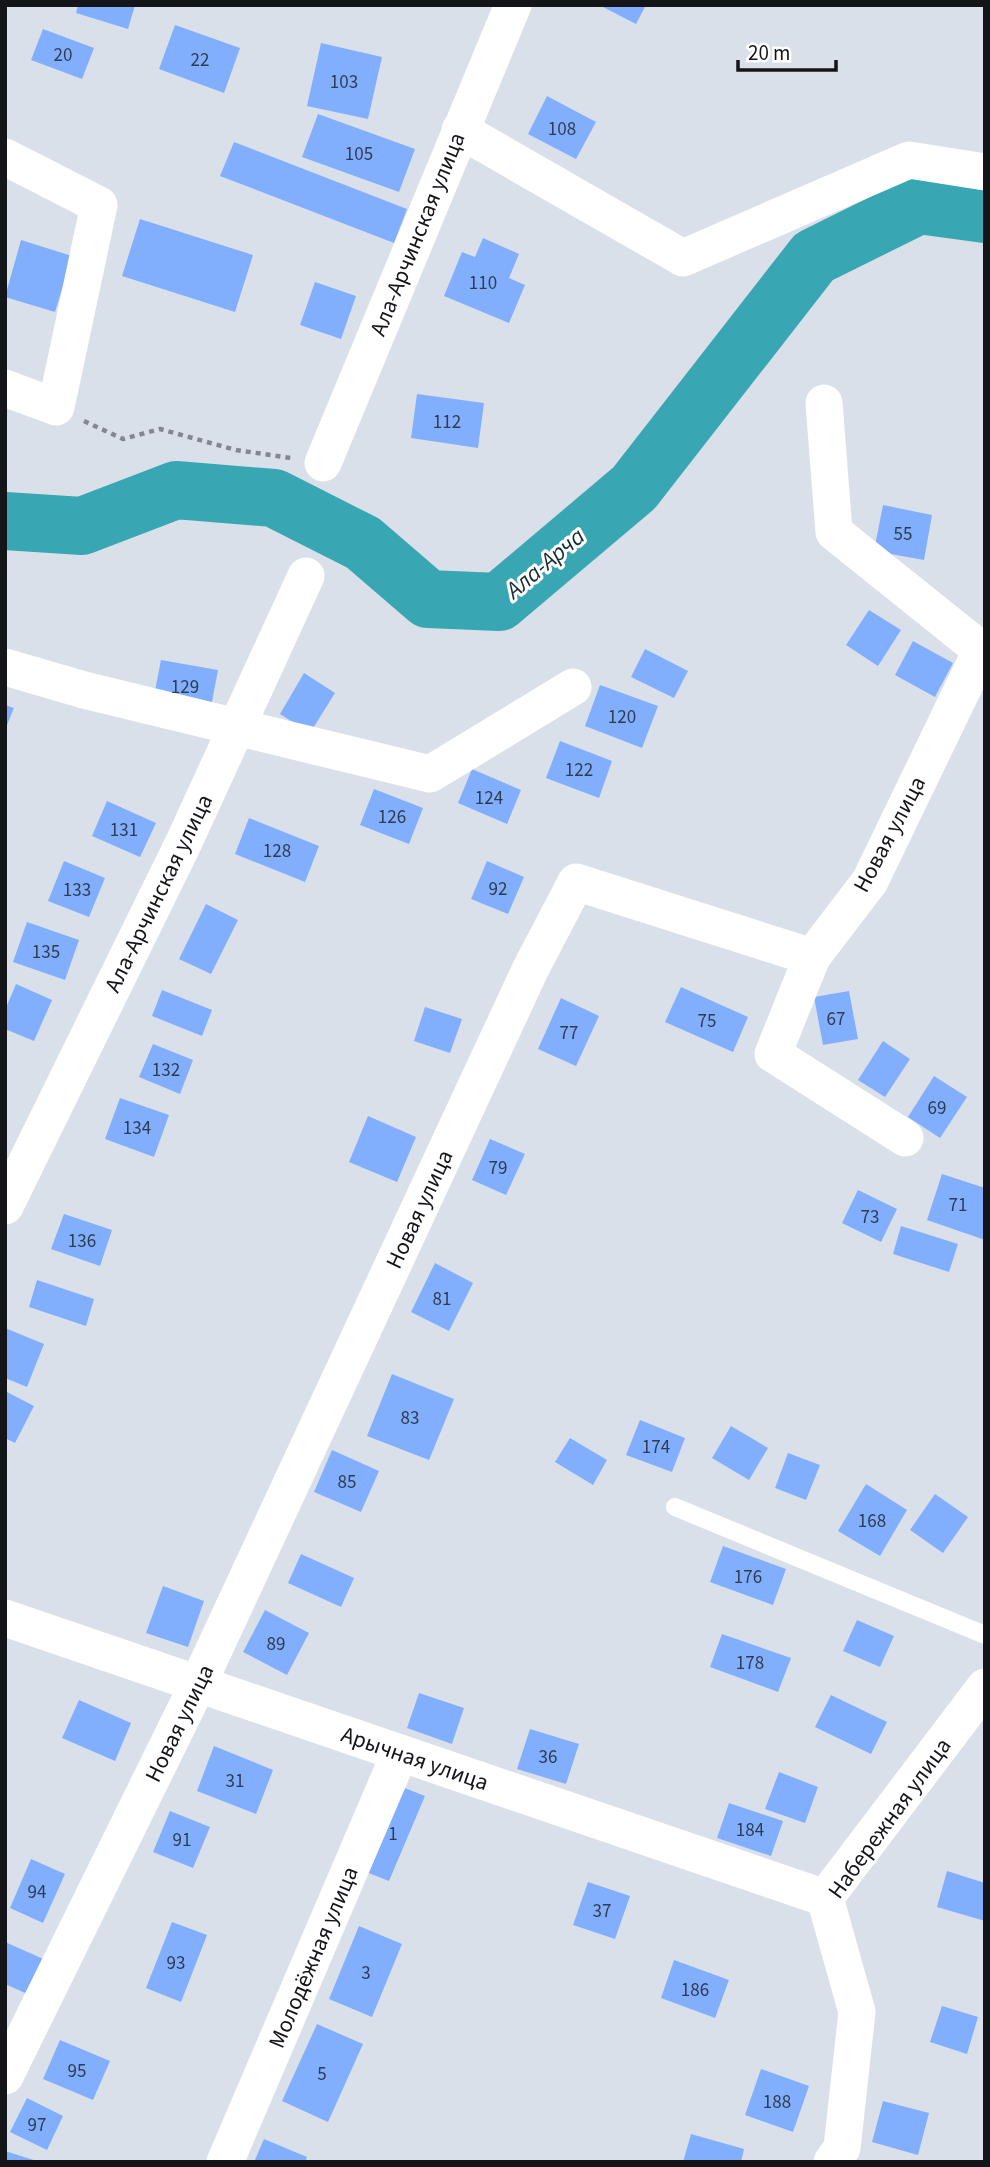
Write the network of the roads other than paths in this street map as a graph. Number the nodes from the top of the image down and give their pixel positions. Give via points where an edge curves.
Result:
1 (513, 5) edge
2 (460, 130) junction
3 (5, 158) edge
4 (985, 172) edge
5 (30, 397) edge
6 (824, 402) dead end
7 (323, 463) road end
8 (306, 576) dead end
9 (983, 652) edge
10 (5, 667) edge
11 (573, 687) dead end
12 (237, 726) junction
13 (813, 957) junction
14 (905, 1138) dead end
15 (5, 1206) edge
16 (675, 1507) dead end
17 (5, 1618) edge
18 (985, 1635) edge
19 (198, 1684) junction
20 (985, 1687) edge
21 (400, 1753) junction
22 (825, 1898) junction
23 (5, 2076) edge
24 (225, 2162) edge
25 (832, 2162) edge

1 - 2 street, Ала-Арчинская улица
2 - 4 street via 683,258 909,160
2 - 7 street, Ала-Арчинская улица
3 - 5 street via 99,205 56,407
6 - 9 street via 834,533
8 - 12 street, Ала-Арчинская улица
9 - 13 street, Новая улица via 870,881
10 - 12 street
11 - 12 street via 430,774
12 - 15 street, Ала-Арчинская улица
13 - 14 street via 774,1054
13 - 19 street, Новая улица via 576,883 531,968
16 - 18 lane
17 - 19 street, Арычная улица
19 - 21 street, Арычная улица
19 - 23 street, Новая улица
20 - 22 street, Набережная улица
21 - 22 street, Арычная улица
21 - 24 street, Молодёжная улица
22 - 25 street, Набережная улица via 857,2012 842,2148

